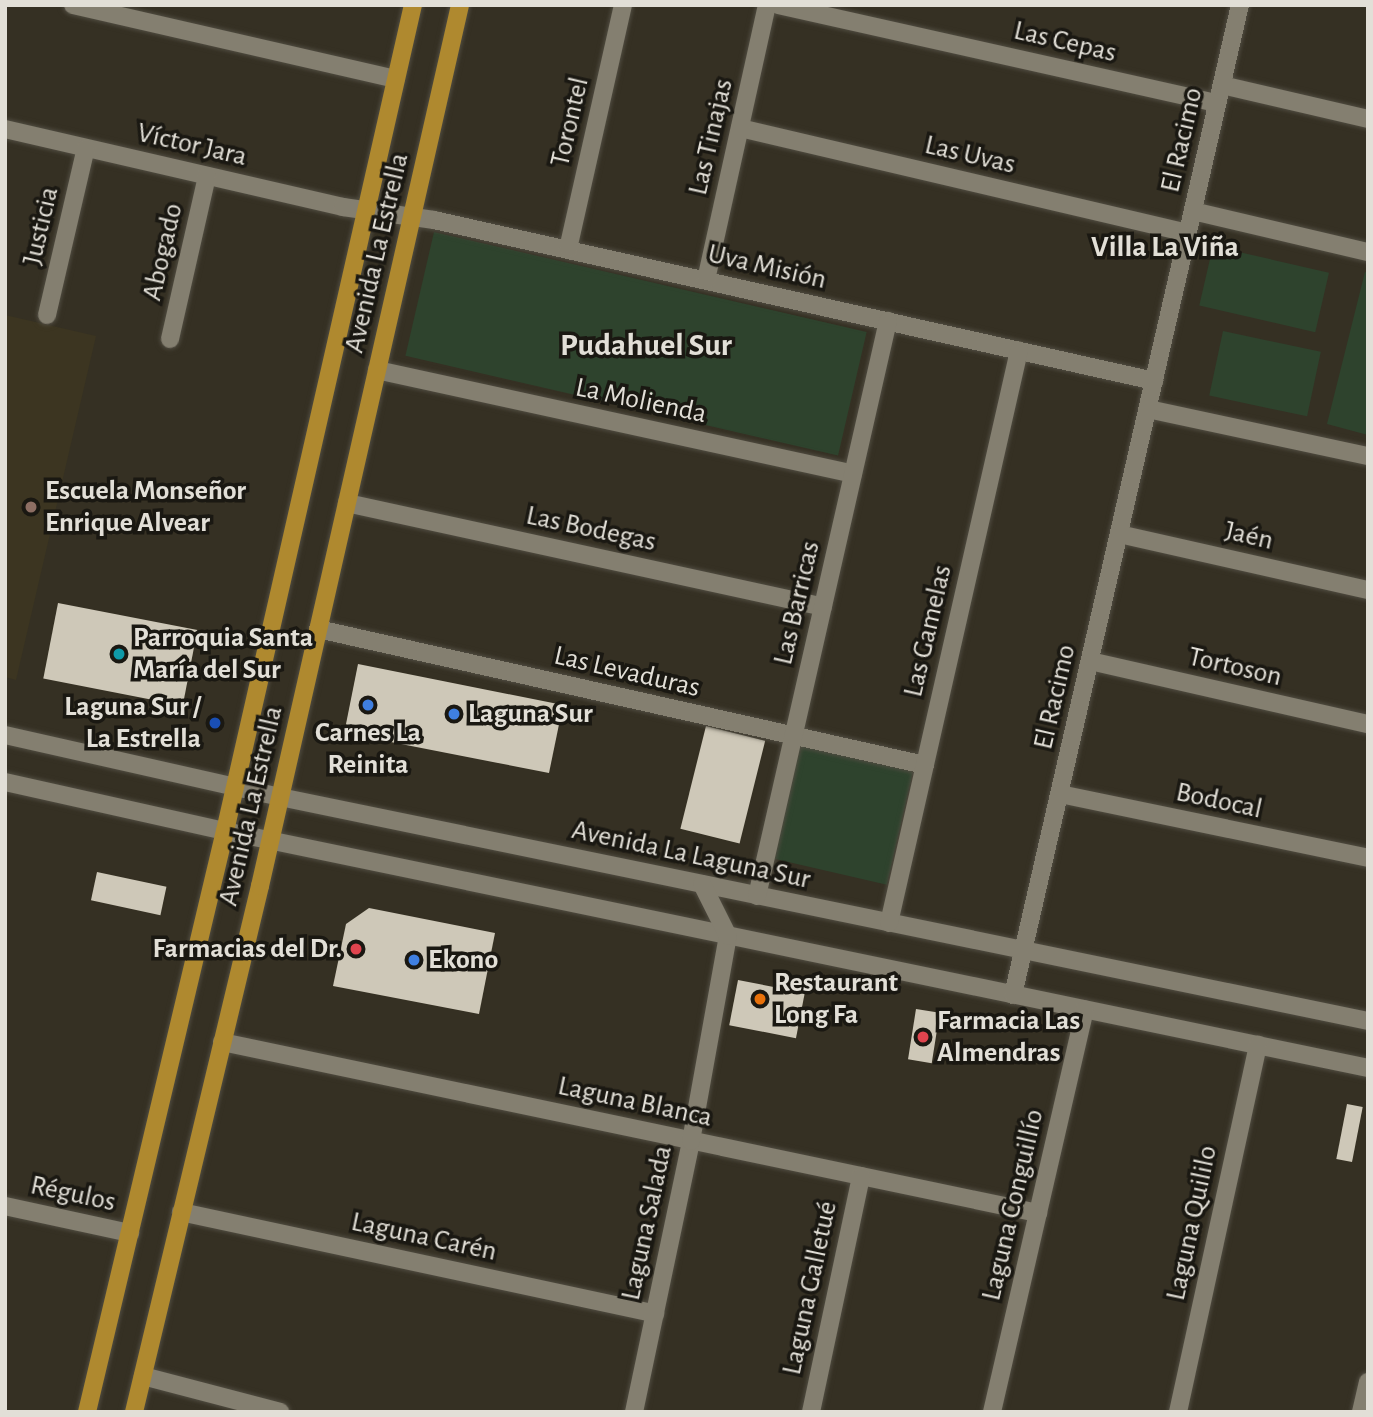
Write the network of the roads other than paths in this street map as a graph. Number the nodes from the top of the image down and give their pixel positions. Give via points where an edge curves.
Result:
1 (73, 5) edge
2 (413, 5) edge
3 (460, 5) edge
4 (623, 5) edge
5 (767, 5) edge
6 (778, 5) edge
7 (1240, 5) edge
8 (397, 79) junction
9 (1222, 85) junction
10 (1217, 103) junction
11 (1368, 119) edge
12 (740, 128) junction
13 (5, 129) edge
14 (86, 148) junction
15 (207, 176) junction
16 (1193, 211) junction
17 (367, 212) junction
18 (412, 216) junction
19 (1188, 233) junction
20 (568, 249) junction
21 (1368, 251) edge
22 (706, 280) junction
23 (47, 315) dead end
24 (888, 321) junction
25 (170, 339) dead end
26 (1019, 351) junction
27 (377, 370) junction
28 (1154, 381) junction
29 (1148, 410) junction
30 (1368, 456) edge
31 (853, 474) junction
32 (347, 503) junction
33 (1119, 534) junction
34 (1368, 590) edge
35 (823, 607) junction
36 (318, 629) junction
37 (1090, 661) junction
38 (1368, 724) edge
39 (5, 735) edge
40 (794, 736) junction
41 (925, 765) junction
42 (5, 783) edge
43 (234, 787) junction
44 (1060, 794) junction
45 (280, 797) junction
46 (225, 831) junction
47 (270, 840) junction
48 (1368, 858) edge
49 (702, 884) junction
50 (757, 896) junction
51 (889, 923) junction
52 (728, 936) junction
53 (1025, 950) junction
54 (1013, 995) junction
55 (1085, 1010) junction
56 (1368, 1021) edge
57 (222, 1042) junction
58 (1258, 1045) junction
59 (1368, 1068) edge
60 (691, 1141) junction
61 (861, 1176) junction
62 (5, 1206) edge
63 (181, 1212) junction
64 (1038, 1213) junction
65 (130, 1233) junction
66 (655, 1314) junction
67 (143, 1376) junction
68 (1368, 1381) edge
69 (88, 1412) edge
70 (134, 1412) edge
71 (280, 1412) edge
72 (634, 1412) edge
73 (811, 1412) edge
74 (992, 1412) edge
75 (1178, 1412) edge
76 (1361, 1412) edge

1 - 8 street
2 - 8 main road, Avenida La Estrella
3 - 18 main road, Avenida La Estrella
4 - 20 street, Torontel
5 - 12 street, Las Tinajas
6 - 10 street, Las Cepas
7 - 9 street, El Racimo
8 - 17 main road, Avenida La Estrella
9 - 10 street, El Racimo
9 - 11 street
10 - 16 street, El Racimo
12 - 19 street, Las Uvas
12 - 22 street, Las Tinajas
13 - 14 street, Víctor Jara
14 - 15 street, Víctor Jara
14 - 23 street, Justicia
15 - 17 street, Víctor Jara
15 - 25 street, Abogado
16 - 19 street, El Racimo
16 - 21 street
17 - 18 street, Uva Misión
17 - 43 main road, Avenida La Estrella
18 - 20 street, Uva Misión
18 - 27 main road, Avenida La Estrella
19 - 28 street, El Racimo
20 - 22 street, Uva Misión
22 - 24 street, Uva Misión
24 - 26 street, Uva Misión
24 - 31 street, Las Barricas
26 - 28 street, Uva Misión
26 - 41 street, Las Gamelas
27 - 31 street, La Molienda
27 - 32 main road, Avenida La Estrella
28 - 29 street, El Racimo
29 - 30 street
29 - 33 street, El Racimo
31 - 35 street, Las Barricas
32 - 35 street, Las Bodegas
32 - 36 main road, Avenida La Estrella
33 - 34 street, Jaén
33 - 37 street, El Racimo
35 - 40 street, Las Barricas
36 - 40 street, Las Levaduras
36 - 45 main road, Avenida La Estrella
37 - 38 street, Tortoson
37 - 44 street, El Racimo
39 - 43 street, Avenida La Laguna Sur
40 - 41 street, Las Levaduras
40 - 50 street, Las Barricas
41 - 51 street, Las Gamelas
42 - 46 street
43 - 45 street, Avenida La Laguna Sur
43 - 46 main road, Avenida La Estrella
44 - 48 street, Bodocal
44 - 53 street, El Racimo
45 - 47 main road, Avenida La Estrella
45 - 49 street, Avenida La Laguna Sur
46 - 47 street
46 - 65 main road, Avenida La Estrella
47 - 52 street
47 - 57 main road, Avenida La Estrella
49 - 50 street, Avenida La Laguna Sur
49 - 52 street
50 - 51 street, Avenida La Laguna Sur
51 - 53 street, Avenida La Laguna Sur
52 - 54 street
52 - 60 street, Laguna Salada
53 - 54 street, El Racimo
53 - 56 street, Avenida La Laguna Sur
54 - 55 street
55 - 58 street
55 - 64 street, Laguna Conguillío
57 - 60 street, Laguna Blanca
57 - 63 main road, Avenida La Estrella
58 - 59 street
58 - 75 street, Laguna Quililo
60 - 61 street, Laguna Blanca
60 - 66 street, Laguna Salada
61 - 64 street, Laguna Blanca
61 - 73 street, Laguna Galletué
62 - 65 street, Régulos
63 - 66 street, Laguna Carén
63 - 67 main road, Avenida La Estrella
64 - 74 street, Laguna Conguillío
65 - 69 main road, Avenida La Estrella
66 - 72 street, Laguna Salada
67 - 70 main road, Avenida La Estrella
67 - 71 street
68 - 76 street

